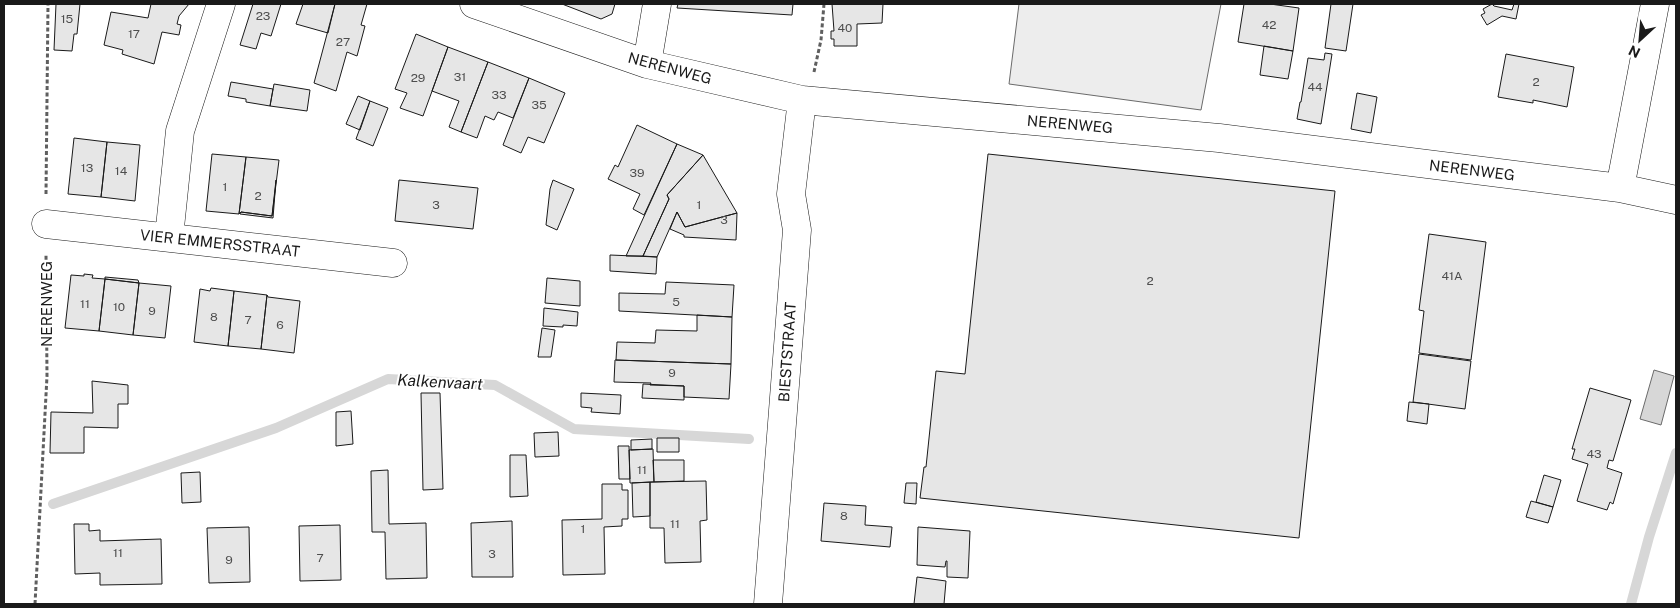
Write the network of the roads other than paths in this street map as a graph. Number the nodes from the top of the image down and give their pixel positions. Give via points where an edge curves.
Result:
1 (221, 4) edge
2 (474, 4) edge
3 (656, 4) edge
4 (1655, 4) edge
5 (647, 64) junction
6 (802, 100) junction
7 (1620, 188) junction
8 (1676, 200) edge
9 (46, 224) road end
10 (169, 237) junction
11 (393, 263) dead end
12 (768, 604) edge

1 - 10 street via 180,131
2 - 5 street, NERENWEG
3 - 5 street
4 - 7 street
5 - 6 street, NERENWEG
6 - 7 street, NERENWEG via 1219,138
6 - 12 street, BIESTSTRAAT via 791,194 796,230
7 - 8 street, NERENWEG
9 - 10 street, VIER EMMERSSTRAAT
10 - 11 street, VIER EMMERSSTRAAT

